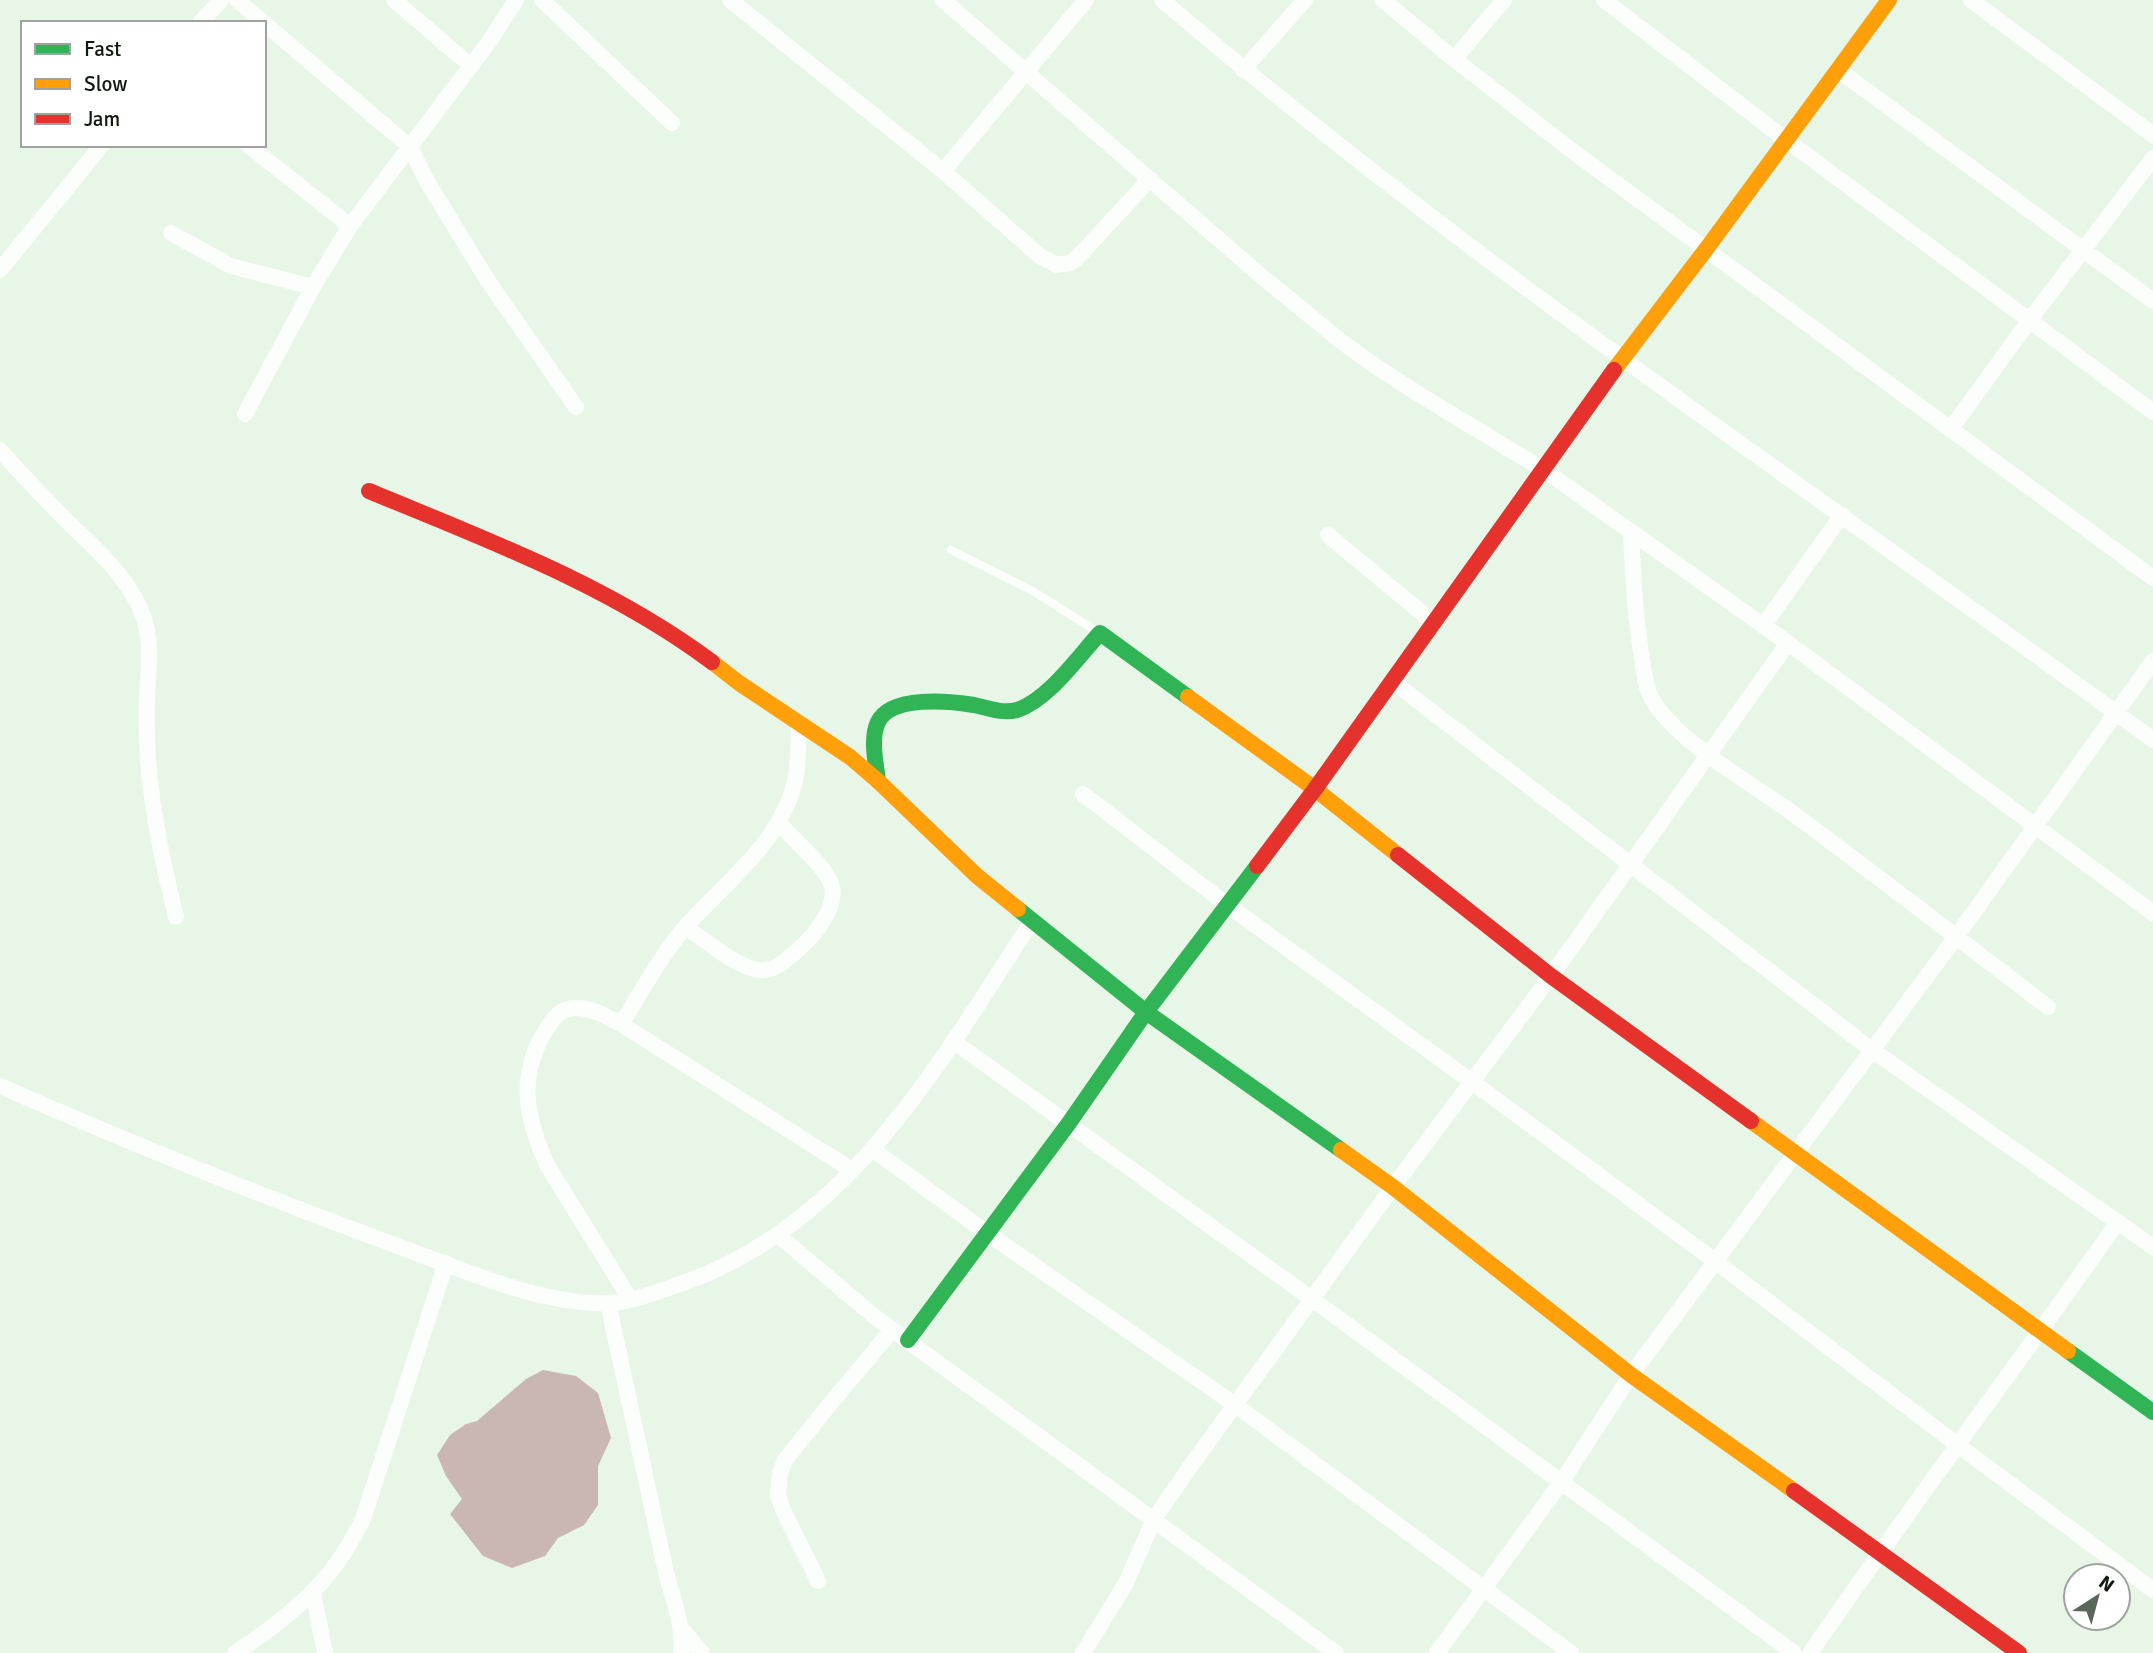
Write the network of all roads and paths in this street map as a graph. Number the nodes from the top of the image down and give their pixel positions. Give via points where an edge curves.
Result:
1 (221, 0) edge
2 (237, 0) edge
3 (394, 0) edge
4 (516, 0) edge
5 (542, 0) edge
6 (730, 0) edge
7 (943, 0) edge
8 (1086, 0) edge
9 (1162, 0) edge
10 (1305, 0) edge
11 (1382, 0) edge
12 (1504, 0) edge
13 (1604, 0) edge
14 (1889, 0) edge
15 (1971, 0) edge
16 (202, 21) edge
17 (262, 21) edge
18 (266, 25) edge
19 (1454, 59) junction
20 (471, 66) junction
21 (1243, 69) junction
22 (1838, 69) junction
23 (1026, 71) junction
24 (672, 123) dead end
25 (2153, 135) edge
26 (1785, 139) junction
27 (100, 147) edge
28 (250, 147) edge
29 (410, 147) junction
30 (2153, 158) edge
31 (943, 171) junction
32 (1150, 179) junction
33 (349, 226) junction
34 (171, 233) dead end
35 (1707, 248) junction
36 (2083, 250) junction
37 (0, 270) edge
38 (313, 287) junction
39 (2153, 301) edge
40 (2029, 321) junction
41 (1623, 358) junction
42 (576, 407) dead end
43 (2153, 412) edge
44 (245, 414) dead end
45 (1950, 430) junction
46 (0, 450) edge
47 (1544, 470) junction
48 (369, 491) dead end
49 (1842, 514) junction
50 (1631, 532) junction
51 (1328, 535) dead end
52 (951, 550) dead end
53 (2153, 578) edge
54 (1434, 622) junction
55 (1763, 625) junction
56 (1100, 633) junction
57 (1788, 643) junction
58 (2153, 662) edge
59 (1392, 681) junction
60 (2115, 713) junction
61 (800, 722) junction
62 (2153, 740) edge
63 (1709, 754) junction
64 (878, 781) junction
65 (1315, 789) junction
66 (1083, 794) dead end
67 (779, 823) junction
68 (2037, 825) junction
69 (1631, 864) junction
70 (1226, 904) junction
71 (2153, 913) edge
72 (176, 917) dead end
73 (1032, 921) junction
74 (686, 927) junction
75 (1956, 937) junction
76 (1551, 976) junction
77 (2048, 1007) dead end
78 (1146, 1012) junction
79 (621, 1024) junction
80 (953, 1041) junction
81 (1872, 1050) junction
82 (1471, 1081) junction
83 (0, 1086) edge
84 (1069, 1123) junction
85 (872, 1149) junction
86 (1796, 1155) junction
87 (852, 1170) junction
88 (1393, 1187) junction
89 (2118, 1222) junction
90 (987, 1233) junction
91 (778, 1235) junction
92 (2153, 1247) edge
93 (1715, 1261) junction
94 (446, 1264) junction
95 (630, 1299) junction
96 (1312, 1299) junction
97 (608, 1303) junction
98 (892, 1329) junction
99 (2041, 1332) junction
100 (908, 1340) junction
101 (1631, 1376) junction
102 (1234, 1404) junction
103 (2153, 1412) edge
104 (1959, 1446) junction
105 (1562, 1482) junction
106 (1154, 1520) junction
107 (1879, 1553) junction
108 (818, 1581) dead end
109 (1484, 1588) junction
110 (2153, 1590) edge
111 (313, 1592) junction
112 (680, 1627) junction
113 (235, 1653) edge
114 (324, 1653) edge
115 (681, 1653) edge
116 (702, 1653) edge
117 (1083, 1653) edge
118 (1336, 1653) edge
119 (1437, 1653) edge
120 (1571, 1653) edge
121 (1794, 1653) edge
122 (1810, 1653) edge
123 (2019, 1653) edge

1 - 16 street
2 - 17 street
3 - 20 street
4 - 20 street
5 - 24 street
6 - 31 street
7 - 23 street
8 - 23 street
9 - 21 street
10 - 21 street
11 - 19 street
12 - 19 street
13 - 26 street
14 - 22 street
15 - 25 street
18 - 29 street
19 - 35 street
20 - 29 street
21 - 41 street via 1373,173
22 - 26 street
22 - 36 street
23 - 31 street
23 - 32 street
26 - 35 street
26 - 40 street
27 - 37 street
28 - 33 street
29 - 33 street
29 - 42 street via 482,271
30 - 36 street
31 - 32 street via 1029,248 1057,265 1077,258
32 - 47 street via 1306,314 1374,365
33 - 38 street
34 - 38 street via 231,266
35 - 41 street
35 - 45 street
36 - 39 street
36 - 40 street
38 - 44 street
40 - 43 street
40 - 45 street
41 - 47 street
41 - 49 street
45 - 53 street
46 - 72 street via 112,567 144,618 150,656 147,713 153,809
47 - 50 street
47 - 54 street
48 - 61 street via 589,586 690,646
49 - 55 street
49 - 60 street
50 - 55 street
50 - 63 street via 1639,641 1650,696 1676,728
51 - 54 street
52 - 56 lane via 1041,596
54 - 59 street
55 - 57 street
56 - 64 street via 1022,708 1013,711 934,702 887,710 876,732
56 - 65 street
57 - 63 street
57 - 68 street
58 - 60 street
59 - 65 street
59 - 69 street
60 - 62 street
60 - 68 street
61 - 64 street
61 - 67 street via 795,780
63 - 69 street
63 - 75 street
64 - 73 street via 977,876
65 - 70 street
65 - 76 street
66 - 70 street
67 - 74 street via 762,848
67 - 74 street via 832,885 831,909 809,941 774,969 760,971 729,957
68 - 71 street
68 - 75 street
69 - 76 street
69 - 81 street
70 - 78 street
70 - 82 street
73 - 78 street
73 - 80 street
74 - 79 street
75 - 77 street
75 - 81 street
76 - 82 street
76 - 86 street
78 - 84 street
78 - 88 street
79 - 87 street
79 - 95 street via 582,1008 563,1010 536,1046 527,1097 547,1165
80 - 84 street
80 - 85 street
81 - 86 street
81 - 89 street
82 - 88 street
82 - 93 street
83 - 94 street via 133,1144
84 - 90 street
84 - 96 street
85 - 87 street
85 - 90 street
86 - 93 street
86 - 99 street
87 - 91 street
88 - 96 street
88 - 101 street
89 - 92 street
89 - 99 street
90 - 100 street
90 - 102 street
91 - 95 street via 715,1270
91 - 98 street
93 - 101 street
93 - 104 street
94 - 97 street via 527,1292
94 - 111 street via 363,1519
95 - 97 street
96 - 102 street
96 - 105 street
97 - 112 street
98 - 100 street
98 - 108 street via 779,1472 783,1510
99 - 103 street
99 - 104 street
100 - 106 street
101 - 105 street
101 - 107 street
102 - 106 street
102 - 109 street
104 - 107 street
104 - 110 street
105 - 109 street
105 - 121 street
106 - 117 street via 1126,1583
106 - 118 street
107 - 122 street
107 - 123 street
109 - 119 street
109 - 120 street
111 - 113 street
111 - 114 street
112 - 115 street
112 - 116 street

